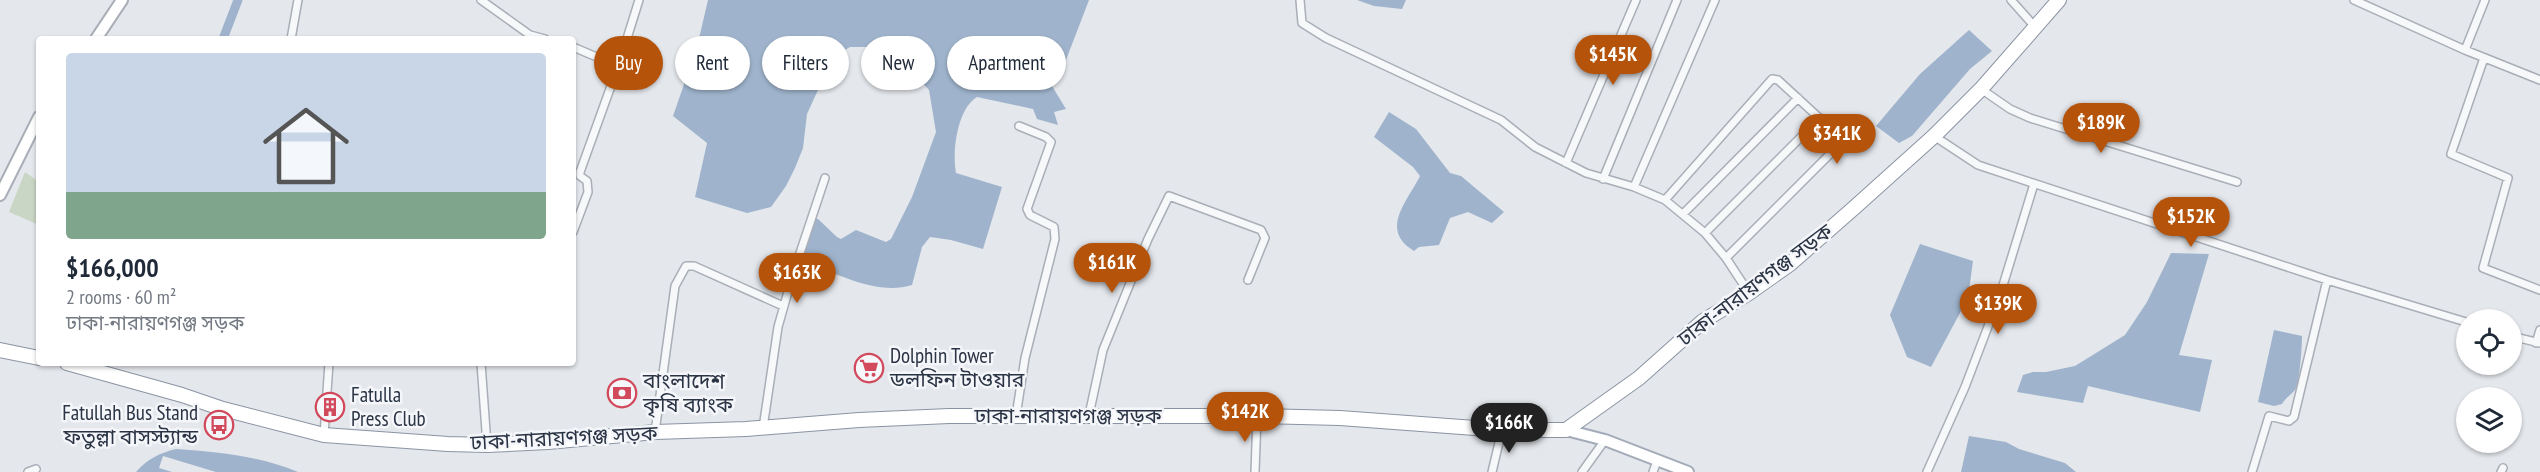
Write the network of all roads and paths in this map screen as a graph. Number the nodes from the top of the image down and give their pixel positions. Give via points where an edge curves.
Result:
1 (122, 0) edge
2 (298, 0) edge
3 (481, 0) edge
4 (639, 0) edge
5 (1300, 0) edge
6 (1636, 0) edge
7 (1677, 0) edge
8 (1715, 0) edge
9 (2011, 0) edge
10 (2059, 0) edge
11 (2354, 0) edge
12 (2485, 0) edge
13 (2035, 27) junction
14 (98, 36) edge
15 (292, 36) edge
16 (529, 36) edge
17 (628, 36) edge
18 (576, 48) edge
19 (2465, 50) junction
20 (594, 56) edge
21 (2484, 58) junction
22 (2540, 80) edge
23 (1981, 89) junction
24 (609, 90) edge
25 (1798, 98) junction
26 (1820, 118) junction
27 (36, 123) edge
28 (1019, 126) dead end
29 (1934, 136) junction
30 (1566, 163) junction
31 (825, 178) dead end
32 (1603, 179) junction
33 (2237, 182) dead end
34 (2034, 184) junction
35 (1634, 186) junction
36 (0, 195) edge
37 (1665, 200) junction
38 (1683, 214) junction
39 (576, 224) edge
40 (1705, 233) junction
41 (1726, 258) junction
42 (1248, 280) dead end
43 (2327, 280) junction
44 (2540, 290) edge
45 (1749, 293) junction
46 (783, 306) junction
47 (2456, 319) edge
48 (2540, 330) edge
49 (2522, 339) edge
50 (2538, 343) edge
51 (0, 350) edge
52 (36, 357) edge
53 (78, 366) edge
54 (329, 366) edge
55 (481, 366) edge
56 (1089, 415) junction
57 (1016, 416) junction
58 (1257, 416) junction
59 (763, 428) junction
60 (1502, 430) junction
61 (1566, 430) junction
62 (655, 432) junction
63 (324, 435) junction
64 (1605, 440) junction
65 (487, 445) junction
66 (1657, 461) junction
67 (36, 469) dead end
68 (27, 472) edge
69 (1255, 472) edge
70 (1492, 472) edge
71 (1582, 472) edge
72 (1653, 472) edge
73 (1688, 472) edge
74 (1927, 472) edge
75 (2252, 472) edge

1 - 14 street
2 - 15 street
3 - 16 street
4 - 17 street
5 - 30 street via 1302,23 1326,38 1501,120 1535,147
6 - 30 street
7 - 32 street
8 - 35 street
9 - 13 street
10 - 13 highway, ঢাকা-নারায়ণগঞ্জ সড়ক
11 - 19 street
12 - 19 street
13 - 23 highway, ঢাকা-নারায়ণগঞ্জ সড়ক
18 - 20 street
19 - 21 street
21 - 22 street
21 - 44 street via 2451,154 2508,178 2483,268
23 - 29 highway, ঢাকা-নারায়ণগঞ্জ সড়ক
23 - 33 street via 2020,115
24 - 39 street via 580,172 588,181 588,192
25 - 26 street
25 - 37 street via 1772,79
25 - 38 street
26 - 40 street
26 - 41 street via 1841,138 1840,142
27 - 36 street
28 - 57 street via 1051,142 1027,209 1030,215 1054,227 1055,238 1025,358
29 - 34 street via 1978,165
29 - 45 highway, ঢাকা-নারায়ণগঞ্জ সড়ক via 1790,264
30 - 32 street
31 - 46 street
32 - 35 street
34 - 43 street
34 - 74 street via 2000,295
35 - 37 street
37 - 38 street
38 - 40 street
40 - 41 street
41 - 45 street
42 - 56 street via 1264,233 1169,196 1103,350
43 - 47 street
43 - 75 street via 2294,417 2289,421 2270,416
45 - 61 highway, ঢাকা-নারায়ণগঞ্জ সড়ক via 1703,321 1639,378
46 - 59 street
46 - 62 street via 694,266 682,269 675,286
48 - 50 street
49 - 50 street
51 - 52 highway
53 - 63 highway, ঢাকা-নারায়ণগঞ্জ সড়ক
54 - 63 street
55 - 65 street
56 - 57 highway, ঢাকা-নারায়ণগঞ্জ সড়ক
56 - 58 highway, ঢাকা-নারায়ণগঞ্জ সড়ক
57 - 59 highway, ঢাকা-নারায়ণগঞ্জ সড়ক via 910,417
58 - 60 highway, ঢাকা-নারায়ণগঞ্জ সড়ক
58 - 69 street
59 - 62 highway, ঢাকা-নারায়ণগঞ্জ সড়ক
60 - 61 highway, ঢাকা-নারায়ণগঞ্জ সড়ক
60 - 70 street
61 - 64 street
62 - 65 highway, ঢাকা-নারায়ণগঞ্জ সড়ক
63 - 65 highway, ঢাকা-নারায়ণগঞ্জ সড়ক
64 - 66 street
64 - 71 street
66 - 72 street
66 - 73 street
67 - 68 street

